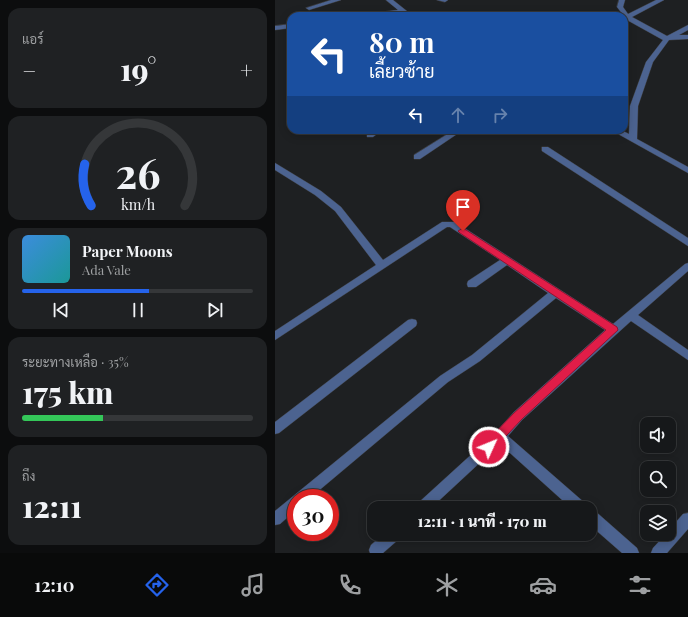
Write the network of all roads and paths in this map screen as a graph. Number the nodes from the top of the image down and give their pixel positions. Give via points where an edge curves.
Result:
1 (338, 0) edge
2 (389, 0) edge
3 (440, 0) edge
4 (445, 0) edge
5 (622, 0) edge
6 (661, 0) edge
7 (309, 8) dead end
8 (403, 11) joint
9 (395, 12) edge
10 (623, 12) edge
11 (628, 17) edge
12 (628, 19) edge
13 (287, 26) edge
14 (688, 27) edge
15 (275, 28) edge
16 (688, 37) edge
17 (669, 38) junction
18 (453, 134) edge
19 (622, 134) edge
20 (633, 140) junction
21 (545, 148) dead end
22 (417, 157) dead end
23 (275, 166) edge
24 (688, 170) edge
25 (688, 243) edge
26 (507, 260) junction
27 (382, 265) junction
28 (688, 267) edge
29 (473, 284) dead end
30 (556, 292) junction
31 (631, 315) junction
32 (412, 323) dead end
33 (613, 330) junction
34 (275, 336) edge
35 (688, 356) edge
36 (275, 429) edge
37 (500, 436) junction
38 (311, 489) edge
39 (430, 501) edge
40 (573, 501) edge
41 (287, 509) edge
42 (275, 519) edge
43 (688, 519) edge
44 (597, 522) edge
45 (386, 541) edge
46 (376, 550) dead end
47 (632, 553) edge
48 (658, 553) edge

1 - 7 street
2 - 8 street
3 - 4 street
5 - 10 street via 620,7
6 - 11 street
8 - 9 street
12 - 17 street
13 - 15 street
14 - 17 street
16 - 17 street
17 - 20 street via 650,62 633,106
18 - 22 street
19 - 20 street
20 - 24 street
21 - 25 street
23 - 27 street via 318,192 338,209
26 - 27 street via 452,224 445,224
26 - 29 street
26 - 30 street
27 - 34 street
28 - 31 street
30 - 33 street
30 - 38 street via 476,358 444,379
31 - 33 street
31 - 35 street
32 - 36 street
33 - 37 street via 518,416
37 - 39 street
37 - 40 street
41 - 42 street
43 - 48 street
44 - 47 street
45 - 46 street

